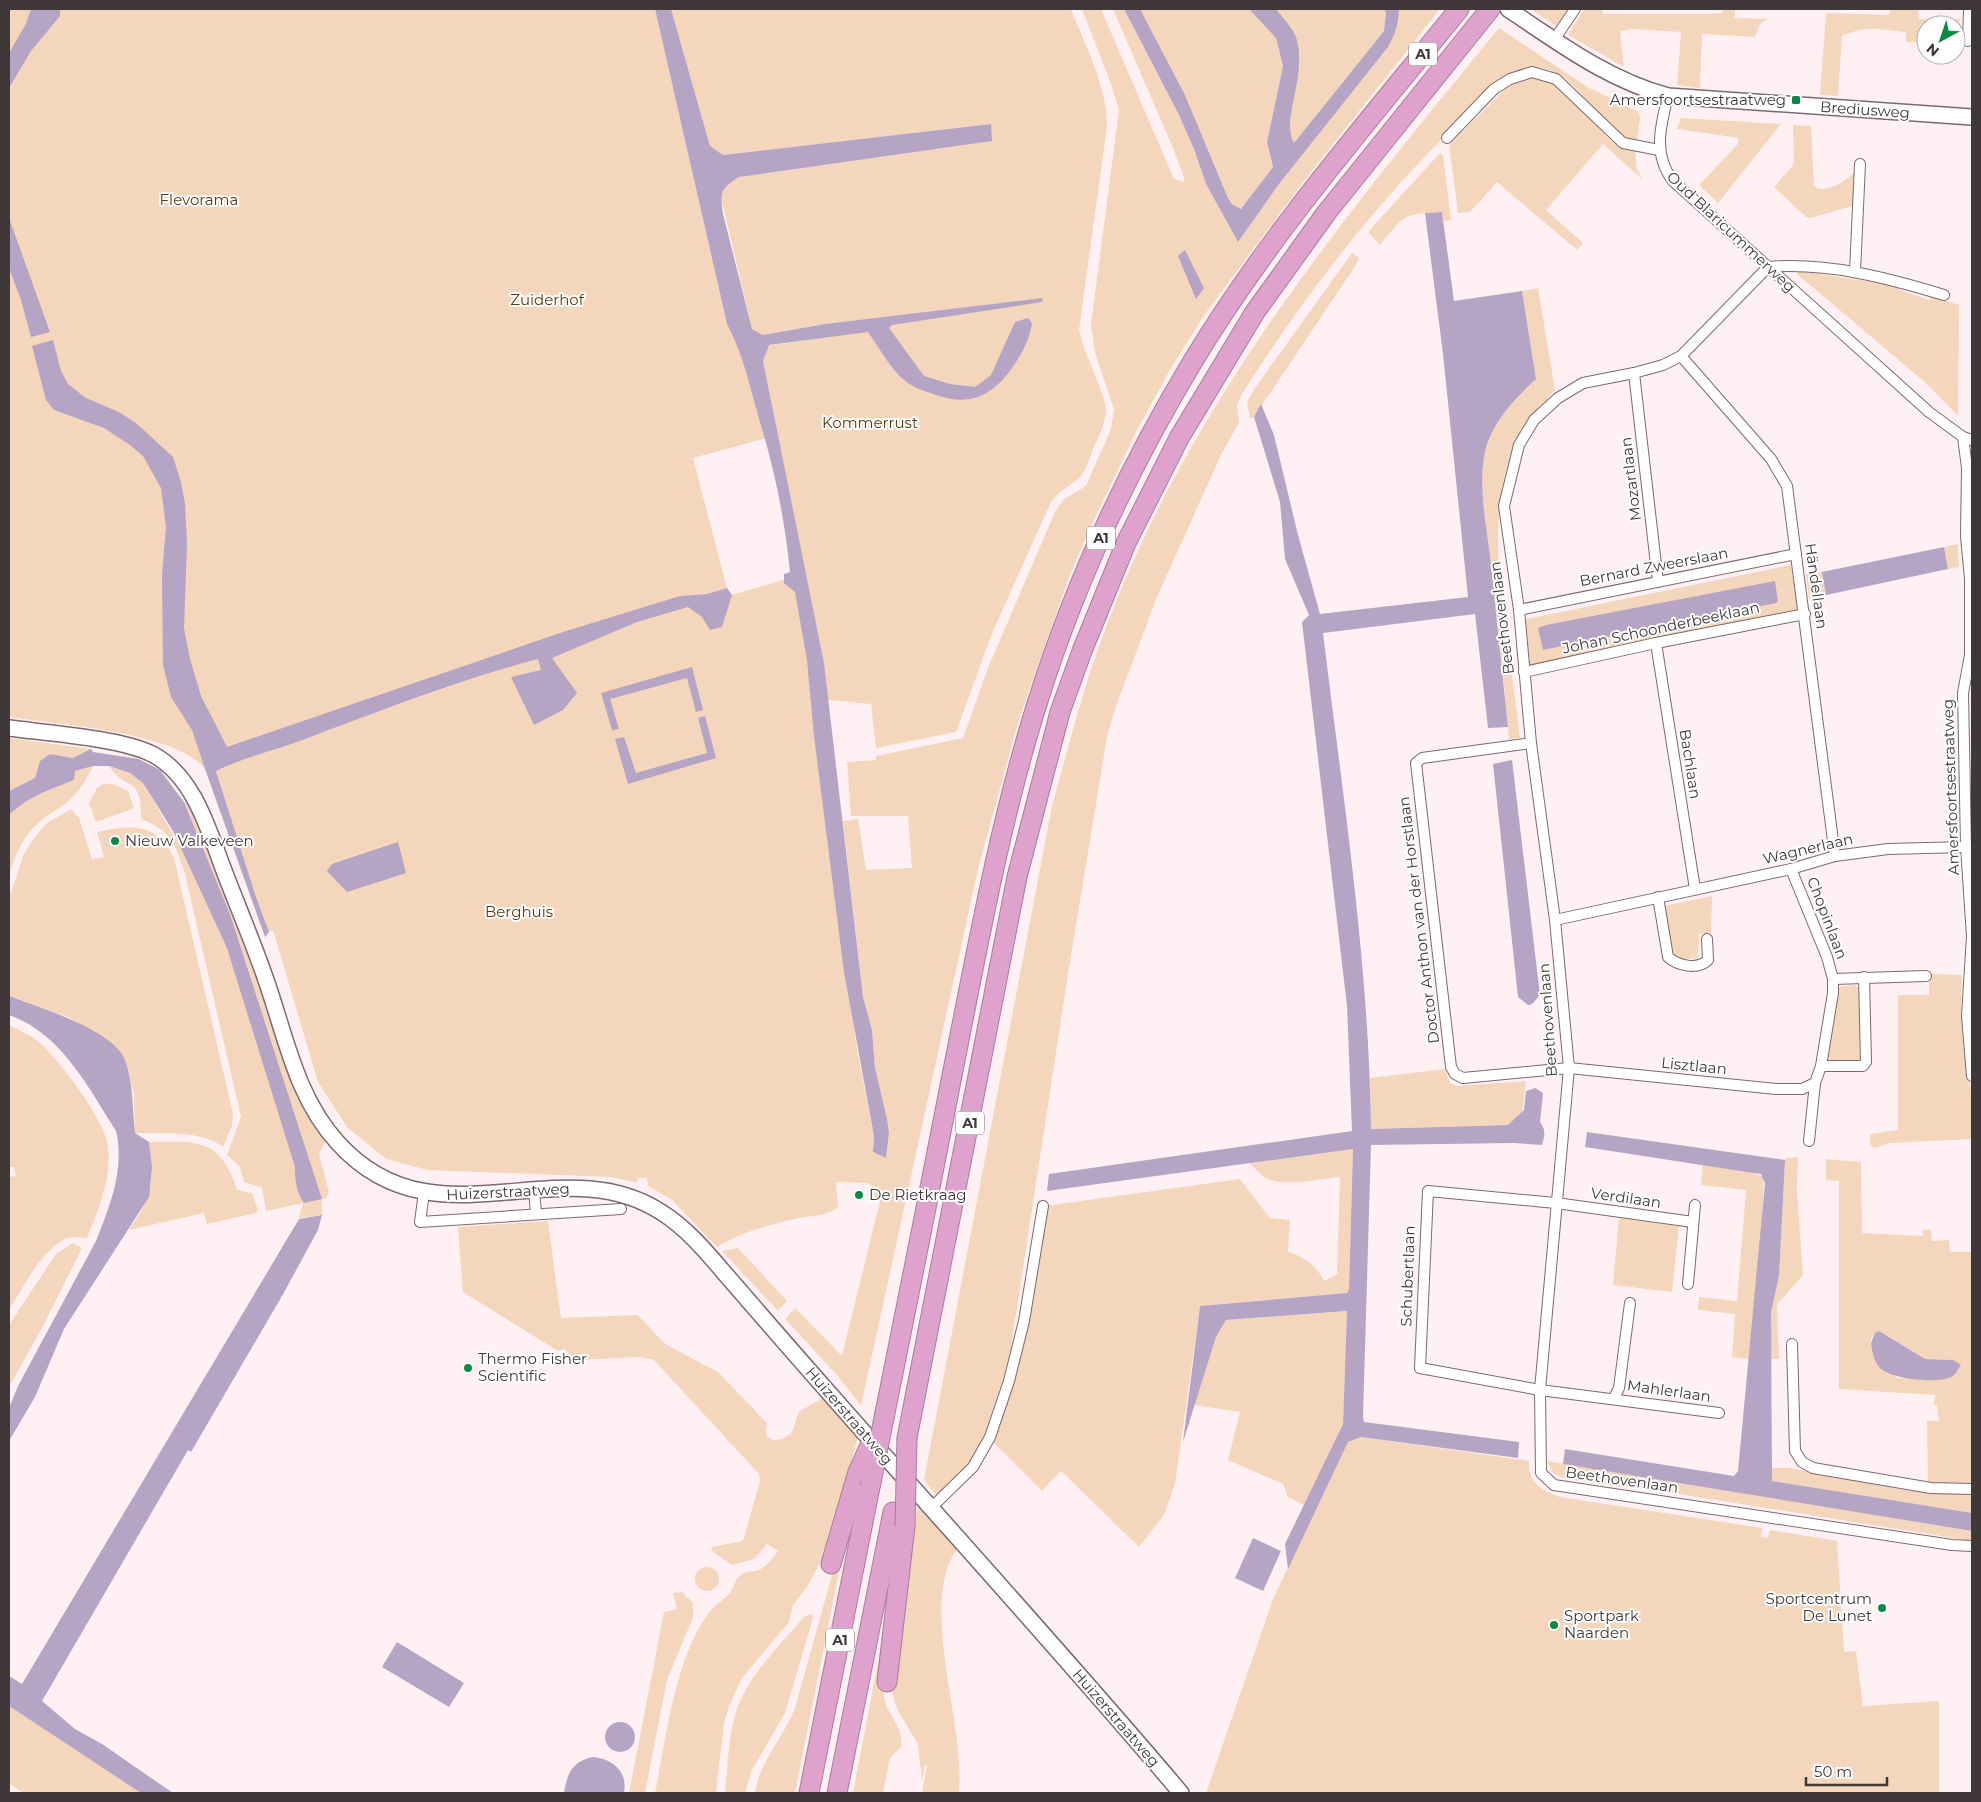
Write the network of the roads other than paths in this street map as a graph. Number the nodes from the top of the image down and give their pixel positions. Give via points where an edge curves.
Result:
1 (1460, 9) edge
2 (1490, 9) edge
3 (1508, 9) edge
4 (1575, 9) edge
5 (1969, 9) edge
6 (1554, 40) junction
7 (1968, 41) dead end
8 (1668, 96) junction
9 (1972, 117) edge
10 (1447, 138) dead end
11 (1659, 150) junction
12 (1860, 164) dead end
13 (1768, 267) junction
14 (1855, 272) junction
15 (1944, 295) dead end
16 (1680, 356) junction
17 (1634, 373) junction
18 (1968, 439) edge
19 (1796, 554) junction
20 (1658, 582) junction
21 (1519, 610) junction
22 (1805, 614) junction
23 (1656, 643) junction
24 (1524, 672) junction
25 (9, 728) edge
26 (1531, 743) junction
27 (1966, 846) junction
28 (1835, 856) junction
29 (1791, 869) junction
30 (1695, 889) junction
31 (1658, 897) junction
32 (1555, 920) junction
33 (1707, 939) dead end
34 (1926, 976) dead end
35 (1864, 977) junction
36 (1833, 979) junction
37 (1821, 1066) junction
38 (1569, 1068) junction
39 (1972, 1076) edge
40 (1815, 1083) junction
41 (1809, 1141) dead end
42 (534, 1191) junction
43 (424, 1192) junction
44 (1556, 1203) junction
45 (1695, 1205) dead end
46 (1043, 1206) dead end
47 (622, 1209) dead end
48 (536, 1213) junction
49 (1693, 1222) junction
50 (1688, 1284) dead end
51 (1630, 1303) dead end
52 (1792, 1344) dead end
53 (1540, 1390) junction
54 (1614, 1398) junction
55 (885, 1413) junction
56 (1719, 1413) dead end
57 (1972, 1489) edge
58 (930, 1509) junction
59 (899, 1519) junction
60 (1972, 1546) edge
61 (831, 1564) dead end
62 (887, 1682) dead end
63 (810, 1793) edge
64 (836, 1793) edge
65 (1181, 1793) edge

1 - 55 highway, A1 via 1308,197 1198,353 1128,483 1080,588 1036,706 993,873
2 - 59 highway, A1, bridge via 1327,212 1255,312 1175,446 1126,543 1082,651 1060,712 1016,877 908,1438
3 - 6 street
4 - 6 street
5 - 7 street
6 - 8 street via 1621,79
8 - 9 street, Brediusweg
8 - 11 street, Oud Blaricummerweg
10 - 11 street via 1494,89 1510,79 1532,72 1556,79 1623,143
11 - 13 street, Oud Blaricummerweg via 1661,162 1673,182
12 - 14 street
13 - 14 street
13 - 16 street, Beethovenlaan
13 - 18 street, Oud Blaricummerweg via 1929,412
14 - 15 street
16 - 17 street, Beethovenlaan via 1663,365
16 - 19 street, Händellaan via 1771,459 1783,479 1787,486
17 - 20 street, Mozartlaan
17 - 21 street, Beethovenlaan via 1583,382 1558,398 1534,420 1519,445 1504,506
18 - 27 street, Amersfoortsestraatweg via 1966,536 1970,655 1963,693
19 - 20 street, Bernard Zweerslaan
19 - 22 street, Händellaan
20 - 21 street, Bernard Zweerslaan
21 - 24 street, Beethovenlaan
22 - 23 street, Johan Schoonderbeeklaan
22 - 28 street, Händellaan
23 - 24 street, Johan Schoonderbeeklaan
23 - 30 street, Bachlaan
24 - 26 street, Beethovenlaan
25 - 43 street, Huizerstraatweg via 140,749 169,765 203,814 265,979 299,1082 309,1101 335,1140 360,1163 387,1179
26 - 32 street, Beethovenlaan
26 - 38 street, Doctor Anthon van der Horstlaan via 1422,758 1416,763 1451,1067 1463,1078
27 - 28 street, Wagnerlaan via 1888,849
27 - 39 street, Amersfoortsestraatweg via 1972,936 1967,1016
28 - 29 street, Wagnerlaan
29 - 30 street, Wagnerlaan
29 - 36 street, Chopinlaan via 1827,956
30 - 31 street, Wagnerlaan
31 - 32 street, Wagnerlaan
31 - 33 street via 1668,957 1675,963 1705,964 1708,960
32 - 38 street, Beethovenlaan
34 - 35 street, Chopinlaan
35 - 36 street, Chopinlaan
35 - 37 street via 1866,1062 1863,1066
36 - 37 street, Chopinlaan
37 - 40 street, Chopinlaan
38 - 40 street, Lisztlaan via 1776,1089 1802,1089
38 - 44 street, Beethovenlaan
40 - 41 street, Chopinlaan
42 - 43 street, Huizerstraatweg via 449,1196
42 - 48 street
42 - 58 street, Huizerstraatweg via 565,1188 614,1192 639,1200 669,1217 710,1257
43 - 48 street, Huizerstraatweg via 420,1222
44 - 49 street, Verdilaan
44 - 53 street, Beethovenlaan
44 - 53 street, Schubertlaan via 1428,1191 1425,1206 1420,1368
45 - 49 street
46 - 58 street via 1024,1322 990,1437 973,1467
47 - 48 street, Huizerstraatweg
49 - 50 street
51 - 54 street, Mahlerlaan via 1619,1388
52 - 57 street via 1795,1451 1802,1462 1813,1468 1931,1488
53 - 54 street, Mahlerlaan
53 - 60 street, Beethovenlaan via 1541,1473 1554,1485
54 - 56 street, Mahlerlaan
55 - 61 highway, A1, bridge via 858,1472
55 - 63 highway, A1, bridge
58 - 65 street, Huizerstraatweg via 1096,1692
59 - 62 highway, A1
59 - 64 highway, A1

